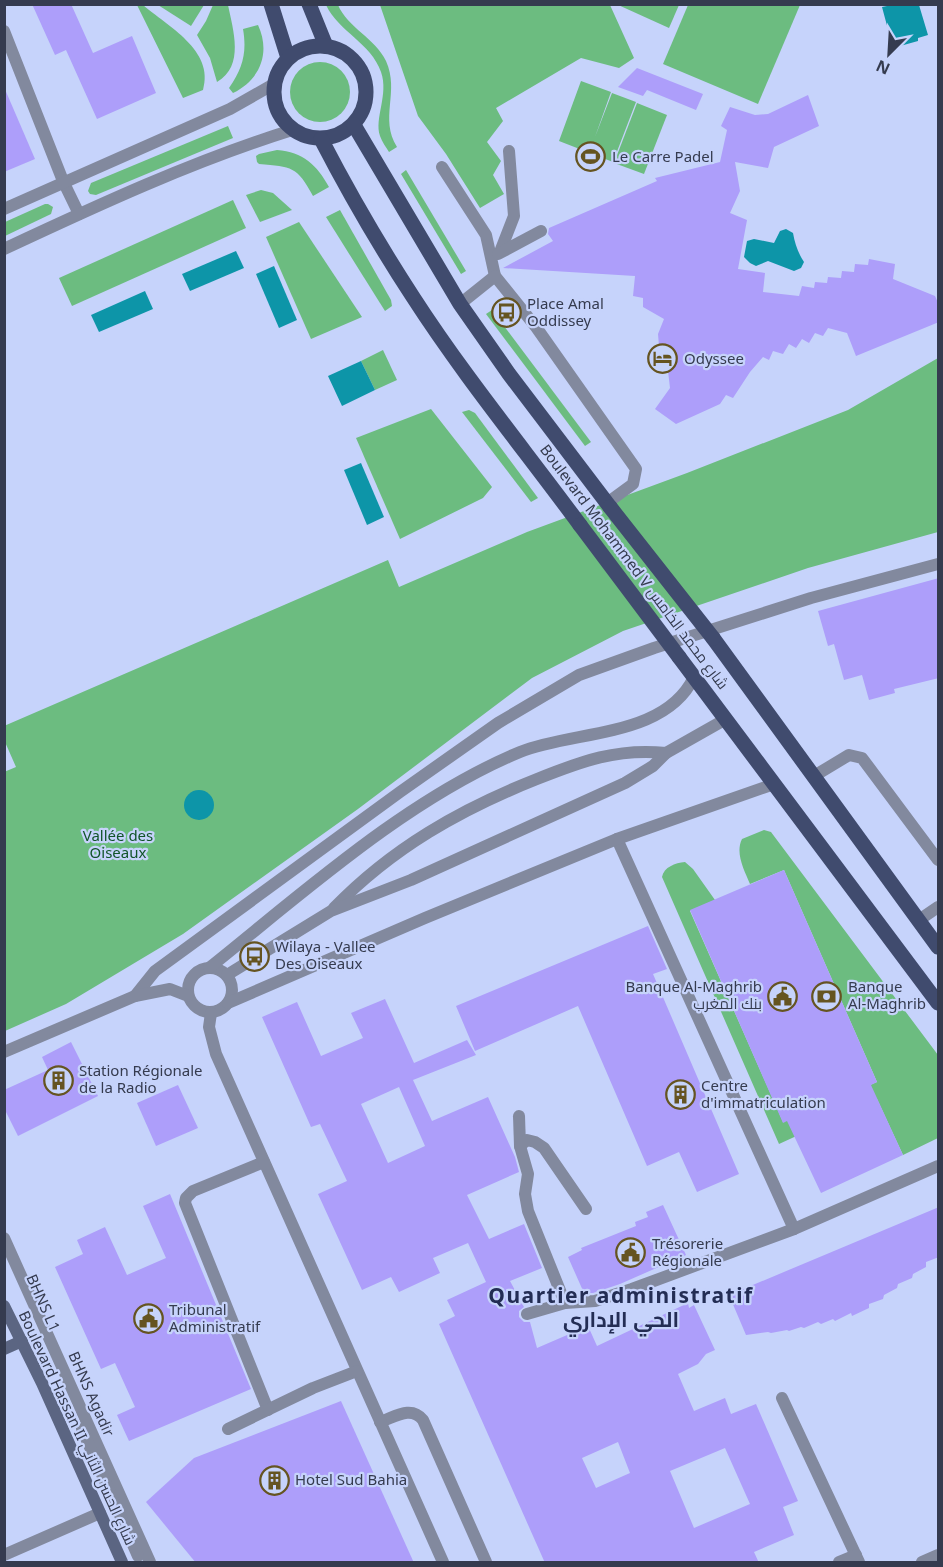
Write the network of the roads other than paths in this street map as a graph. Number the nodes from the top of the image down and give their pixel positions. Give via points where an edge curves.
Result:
1 (271, 4) edge
2 (309, 4) edge
3 (4, 31) edge
4 (326, 46) junction
5 (288, 58) junction
6 (274, 84) junction
7 (354, 125) junction
8 (292, 130) junction
9 (321, 139) junction
10 (509, 151) dead end
11 (442, 167) dead end
12 (63, 181) junction
13 (4, 209) edge
14 (79, 214) junction
15 (541, 231) dead end
16 (4, 249) edge
17 (496, 255) junction
18 (495, 276) junction
19 (460, 304) junction
20 (608, 505) junction
21 (939, 564) edge
22 (694, 677) junction
23 (726, 719) junction
24 (666, 753) junction
25 (814, 776) junction
26 (774, 784) junction
27 (617, 839) junction
28 (936, 851) edge
29 (939, 907) edge
30 (331, 910) junction
31 (919, 920) junction
32 (939, 947) edge
33 (209, 968) junction
34 (227, 975) junction
35 (135, 996) junction
36 (188, 996) junction
37 (228, 1003) junction
38 (939, 1003) edge
39 (211, 1012) junction
40 (4, 1052) edge
41 (519, 1116) dead end
42 (520, 1146) junction
43 (264, 1162) junction
44 (939, 1166) edge
45 (586, 1209) dead end
46 (794, 1229) junction
47 (4, 1238) edge
48 (4, 1252) edge
49 (566, 1303) junction
50 (4, 1306) edge
51 (527, 1314) dead end
52 (22, 1341) junction
53 (4, 1349) edge
54 (357, 1371) junction
55 (782, 1398) dead end
56 (268, 1410) junction
57 (380, 1422) junction
58 (228, 1429) dead end
59 (100, 1513) junction
60 (4, 1555) edge
61 (939, 1555) edge
62 (858, 1559) edge
63 (925, 1562) edge
64 (122, 1563) edge
65 (141, 1563) edge
66 (150, 1563) edge
67 (443, 1563) edge
68 (486, 1563) edge
69 (839, 1563) edge

1 - 5 main road
2 - 4 main road
3 - 12 street
4 - 5 main road via 299,50
4 - 7 main road via 352,59 363,77 366,99
5 - 6 main road
6 - 8 main road via 277,110
6 - 12 street via 230,109
7 - 9 main road via 339,135
7 - 19 main road, Boulevard Mohammed V شارع محمد الخامس
8 - 9 main road
8 - 14 street via 236,148
9 - 22 main road, Boulevard Mohammed V شارع محمد الخامس, bridge via 363,218 413,298
10 - 17 street via 514,216
11 - 17 street
12 - 13 street
12 - 14 street
14 - 16 street
15 - 17 street
17 - 18 street
18 - 19 street
18 - 20 street via 536,327 636,469 633,484
19 - 20 main road, Boulevard Mohammed V شارع محمد الخامس
20 - 25 main road, Boulevard Mohammed V شارع محمد الخامس, bridge via 713,638
21 - 35 street via 811,598 579,675 498,723 391,798 155,971
22 - 23 main road, Boulevard Mohammed V شارع محمد الخامس
22 - 33 street via 676,703 646,720 522,751 423,804 333,868
23 - 24 street
23 - 26 main road, Boulevard Mohammed V شارع محمد الخامس
24 - 30 street via 640,776 577,806 411,880
24 - 30 street via 629,751 608,755 500,793 449,818 399,850
25 - 28 street via 849,755 862,758
25 - 31 main road, Boulevard Mohammed V شارع محمد الخامس
26 - 27 street
26 - 38 main road, Boulevard Mohammed V شارع محمد الخامس
27 - 37 street
27 - 46 street
29 - 31 street
30 - 34 street
31 - 32 main road, Boulevard Mohammed V شارع محمد الخامس
33 - 34 street
33 - 36 street via 192,977
34 - 37 street via 232,984
35 - 36 street via 170,989
35 - 40 street
36 - 39 street via 193,1005
37 - 39 street
39 - 43 street via 209,1027 216,1054
41 - 42 street
42 - 45 street via 527,1140 544,1148
42 - 49 street via 528,1174 528,1211
43 - 54 street
43 - 56 street via 194,1191 185,1203
44 - 46 street
46 - 49 street via 595,1301
47 - 66 street, BHNS Agadir
48 - 65 street, BHNS L1
49 - 51 street
50 - 52 street, Boulevard Hassan II شارع الحسن الثاني
52 - 53 street
52 - 59 street, Boulevard Hassan II شارع الحسن الثاني
54 - 56 street
54 - 57 street
55 - 62 street
56 - 58 street
57 - 67 street
57 - 68 street via 407,1412 414,1412 423,1420
59 - 60 street
59 - 64 street, Boulevard Hassan II شارع الحسن الثاني
61 - 63 street
62 - 69 street

